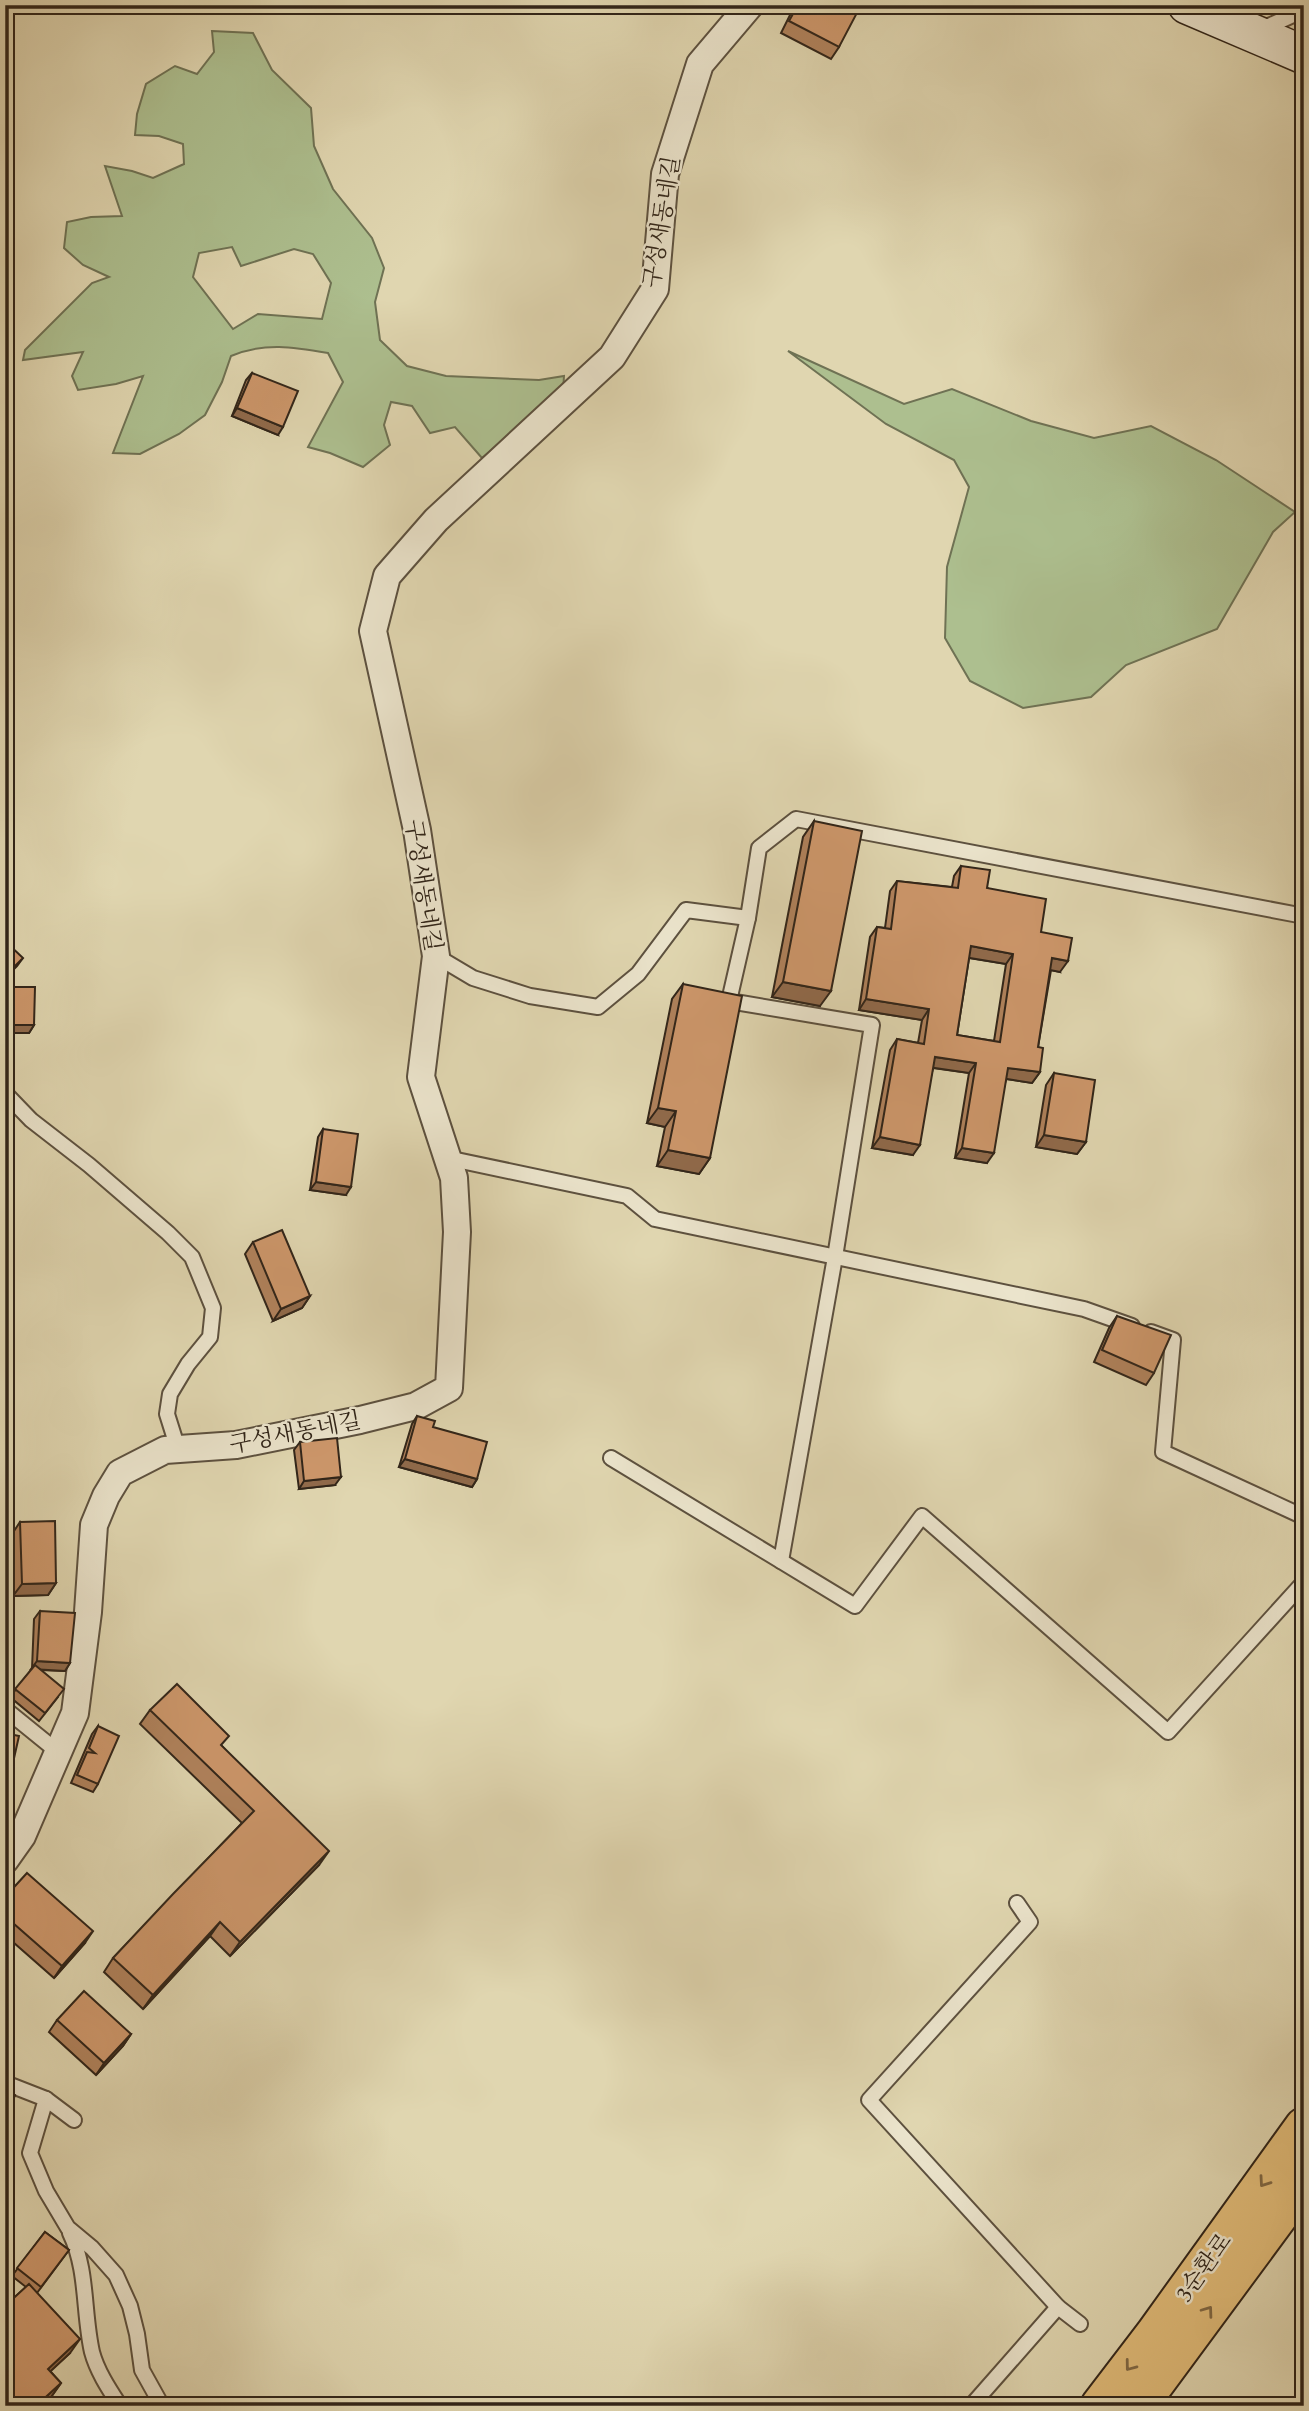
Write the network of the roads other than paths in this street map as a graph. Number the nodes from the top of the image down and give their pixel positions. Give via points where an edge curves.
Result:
1 (750, 5) edge
2 (1187, 5) edge
3 (1304, 10) edge
4 (1254, 33) junction
5 (1304, 55) edge
6 (1304, 916) edge
7 (748, 918) junction
8 (436, 956) junction
9 (5, 1093) edge
10 (447, 1158) junction
11 (835, 1257) junction
12 (178, 1449) junction
13 (611, 1458) dead end
14 (1304, 1517) edge
15 (780, 1561) junction
16 (1304, 1582) edge
17 (5, 1709) edge
18 (58, 1752) junction
19 (5, 1860) edge
20 (1017, 1903) dead end
21 (5, 2084) edge
22 (46, 2099) junction
23 (74, 2120) dead end
24 (1304, 2127) edge
25 (1304, 2180) edge
26 (68, 2228) junction
27 (1059, 2307) junction
28 (1080, 2324) dead end
29 (120, 2406) edge
30 (162, 2406) edge
31 (971, 2406) edge
32 (1100, 2406) edge
33 (1138, 2406) edge

1 - 8 street, 구성새동네길 via 700,64 664,174 655,289 612,357 436,520 387,576 373,631 417,830
2 - 4 street
3 - 4 lane
4 - 5 street
6 - 7 lane via 796,819 759,848
7 - 8 lane via 686,910 638,974 598,1007 530,996 473,978
7 - 11 lane via 729,1001 872,1025
8 - 10 street, 구성새동네길 via 421,1077
9 - 12 lane via 30,1120 89,1165 192,1257 213,1308 210,1337 170,1394 167,1414
10 - 11 lane via 626,1196 655,1219
10 - 12 street, 구성새동네길 via 454,1178 457,1231 449,1388 416,1406 360,1420 236,1445
11 - 14 lane via 1084,1309 1173,1340 1163,1452
11 - 15 lane
12 - 18 street, 구성새동네길 via 165,1450 120,1473 94,1525 75,1713
13 - 15 lane
15 - 16 lane via 855,1606 922,1516 1168,1732
17 - 18 lane
18 - 19 street, 구성새동네길 via 22,1836
20 - 27 lane via 1030,1922 869,2100
21 - 22 lane
22 - 23 lane
22 - 26 lane via 30,2153
24 -> 32 highway, 3순환로
33 -> 25 highway, 3순환로
26 - 29 lane via 79,2251 93,2353
26 - 30 lane via 116,2275 130,2306 142,2370
27 - 28 lane
27 - 31 lane

